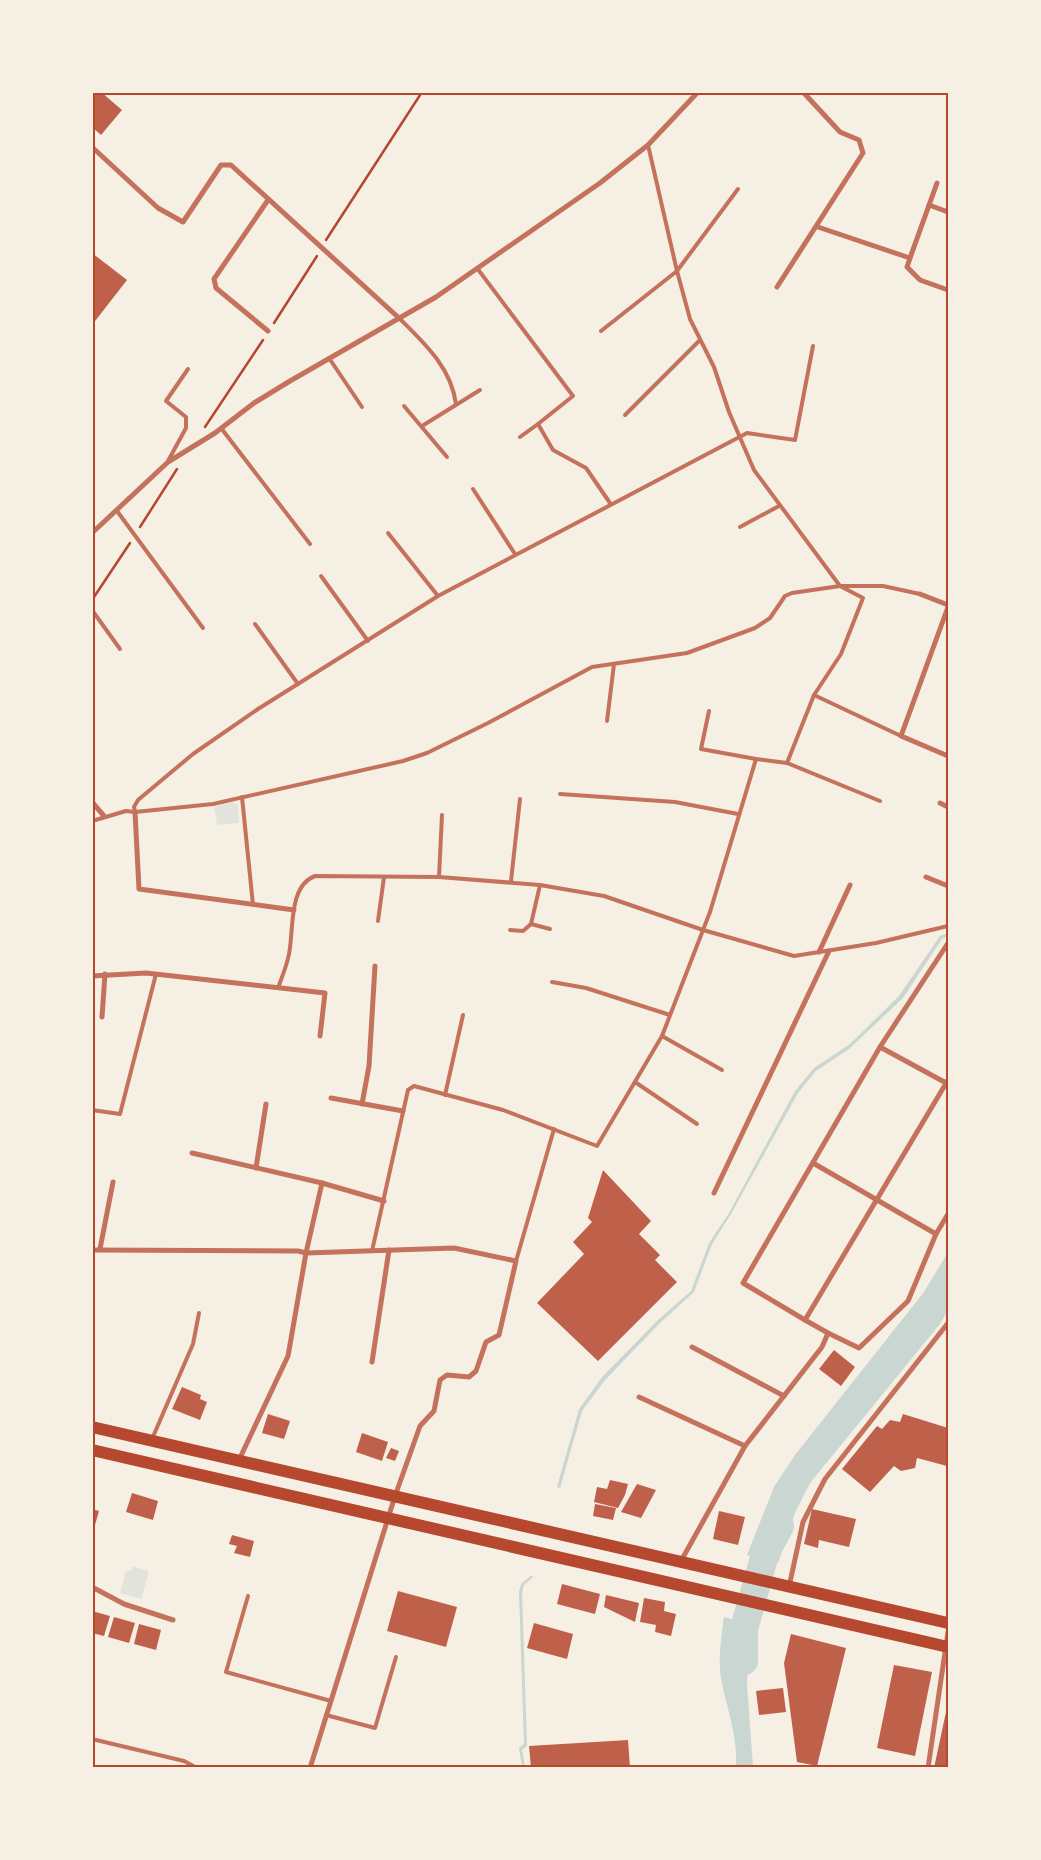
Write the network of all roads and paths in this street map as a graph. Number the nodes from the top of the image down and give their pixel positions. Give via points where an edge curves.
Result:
1 (422, 92) edge
2 (698, 92) edge
3 (803, 92) edge
4 (648, 145) junction
5 (92, 147) edge
6 (938, 183) dead end
7 (738, 189) dead end
8 (268, 200) junction
9 (929, 205) junction
10 (948, 212) edge
11 (818, 226) junction
12 (322, 248) junction
13 (910, 258) junction
14 (477, 268) junction
15 (677, 271) junction
16 (777, 287) dead end
17 (948, 290) edge
18 (399, 318) junction
19 (268, 331) junction
20 (601, 331) dead end
21 (699, 341) junction
22 (813, 346) dead end
23 (329, 358) junction
24 (188, 369) dead end
25 (480, 390) dead end
26 (456, 404) junction
27 (404, 406) dead end
28 (362, 407) dead end
29 (625, 415) dead end
30 (538, 424) junction
31 (422, 426) junction
32 (221, 428) junction
33 (520, 436) dead end
34 (739, 436) junction
35 (191, 449) junction
36 (447, 457) dead end
37 (168, 462) junction
38 (473, 489) dead end
39 (610, 503) junction
40 (779, 506) junction
41 (117, 511) junction
42 (740, 527) dead end
43 (92, 533) edge
44 (388, 533) dead end
45 (135, 535) junction
46 (310, 544) dead end
47 (515, 554) junction
48 (321, 576) dead end
49 (840, 586) junction
50 (920, 594) joint
51 (438, 596) junction
52 (92, 600) edge
53 (948, 606) edge
54 (92, 610) edge
55 (255, 624) dead end
56 (203, 628) dead end
57 (368, 642) junction
58 (120, 649) dead end
59 (614, 664) junction
60 (298, 684) junction
61 (814, 696) junction
62 (709, 711) dead end
63 (607, 721) dead end
64 (902, 736) junction
65 (948, 756) edge
66 (756, 759) junction
67 (787, 763) junction
68 (560, 794) dead end
69 (242, 797) junction
70 (520, 799) dead end
71 (880, 801) dead end
72 (92, 802) edge
73 (940, 803) dead end
74 (948, 807) edge
75 (135, 812) junction
76 (738, 814) junction
77 (442, 815) dead end
78 (104, 816) junction
79 (92, 821) edge
80 (384, 877) junction
81 (439, 877) junction
82 (926, 877) dead end
83 (511, 881) junction
84 (540, 885) junction
85 (850, 886) dead end
86 (948, 886) edge
87 (253, 905) junction
88 (294, 910) junction
89 (378, 921) dead end
90 (531, 924) junction
91 (948, 926) edge
92 (550, 929) dead end
93 (510, 930) dead end
94 (703, 930) junction
95 (948, 942) edge
96 (829, 951) junction
97 (819, 952) junction
98 (375, 966) dead end
99 (105, 974) junction
100 (156, 974) junction
101 (92, 976) edge
102 (552, 982) dead end
103 (278, 988) junction
104 (670, 1014) junction
105 (463, 1015) dead end
106 (102, 1017) dead end
107 (320, 1036) dead end
108 (662, 1036) junction
109 (880, 1047) junction
110 (722, 1070) dead end
111 (635, 1082) junction
112 (948, 1082) edge
113 (445, 1095) junction
114 (332, 1098) dead end
115 (266, 1104) dead end
116 (362, 1104) junction
117 (92, 1110) edge
118 (403, 1112) junction
119 (697, 1124) dead end
120 (554, 1129) junction
121 (192, 1153) dead end
122 (813, 1163) junction
123 (256, 1168) junction
124 (113, 1182) dead end
125 (322, 1183) junction
126 (714, 1193) dead end
127 (877, 1199) junction
128 (384, 1201) junction
129 (948, 1214) edge
130 (936, 1234) junction
131 (100, 1249) junction
132 (92, 1250) edge
133 (389, 1250) junction
134 (372, 1251) junction
135 (306, 1253) junction
136 (516, 1261) junction
137 (200, 1313) dead end
138 (805, 1320) junction
139 (948, 1323) edge
140 (828, 1333) junction
141 (692, 1347) dead end
142 (372, 1362) dead end
143 (784, 1396) junction
144 (639, 1397) dead end
145 (92, 1427) edge
146 (152, 1440) junction
147 (745, 1446) junction
148 (92, 1450) edge
149 (239, 1460) junction
150 (395, 1496) junction
151 (388, 1518) junction
152 (681, 1561) junction
153 (92, 1587) edge
154 (789, 1587) junction
155 (248, 1596) dead end
156 (173, 1620) dead end
157 (948, 1623) edge
158 (948, 1632) edge
159 (947, 1646) edge
160 (396, 1657) dead end
161 (331, 1701) junction
162 (326, 1715) junction
163 (92, 1739) edge
164 (198, 1768) edge
165 (310, 1768) edge
166 (928, 1768) edge

1 - 12 path
2 - 4 street
3 - 11 street via 840,132 859,140 864,153
4 - 14 street via 600,183
4 - 15 lane
5 - 8 street via 158,208 183,222 221,165 231,165
6 - 9 street
7 - 15 lane
8 - 12 street
8 - 19 street via 214,279 216,288
9 - 10 street
9 - 13 street
11 - 13 street
11 - 16 street
12 - 18 street
12 - 19 path
13 - 17 street via 907,267 920,280
14 - 18 street
14 - 30 lane via 573,396
15 - 20 lane
15 - 21 lane
18 - 23 street
18 - 26 lane via 433,352 454,386
19 - 35 path
21 - 29 lane
21 - 34 lane via 714,367
22 - 34 lane via 795,440 747,433
23 - 28 lane
23 - 32 street via 254,403
24 - 37 lane via 166,401 186,417 186,428
25 - 26 lane
26 - 31 lane
27 - 31 lane
30 - 33 lane
30 - 39 lane via 552,450 586,468
31 - 36 lane
32 - 35 street
32 - 46 lane
34 - 39 lane
34 - 40 lane via 754,470
35 - 37 street
35 - 45 path
37 - 41 street
38 - 47 lane
39 - 47 lane
40 - 42 lane
40 - 49 lane
41 - 43 street
41 - 45 lane
44 - 51 lane
45 - 52 path
45 - 56 lane
47 - 51 lane
48 - 57 lane
49 - 50 lane via 883,586
49 - 59 lane via 792,592 785,596 770,618 755,628 687,653
49 - 61 lane via 863,598 841,654
50 - 53 street
51 - 57 lane
53 - 64 street
54 - 58 lane
55 - 60 lane
57 - 60 lane
59 - 63 lane
59 - 69 lane via 592,667 427,753 366,771
60 - 75 lane via 193,754 138,800
61 - 64 lane
61 - 67 lane
62 - 66 lane via 701,749
64 - 65 street
66 - 67 lane
66 - 76 lane
67 - 71 lane
68 - 76 lane via 676,802
69 - 75 lane via 213,804
69 - 87 lane
70 - 83 lane
72 - 78 street
73 - 74 street
75 - 78 lane
75 - 87 street via 139,889
76 - 94 lane
77 - 81 lane
78 - 79 lane
80 - 81 lane
80 - 88 lane via 315,876 300,887
80 - 89 lane
81 - 83 lane
82 - 86 street
83 - 84 lane
84 - 90 lane
84 - 94 lane via 604,896
85 - 97 street
87 - 88 street
88 - 103 lane via 289,956
90 - 92 lane
90 - 93 lane via 523,931
91 - 96 lane
94 - 97 lane via 794,956
94 - 104 lane
95 - 109 street
96 - 97 lane
96 - 126 street
98 - 116 street via 369,1066
99 - 100 street
99 - 101 street
99 - 106 street
100 - 103 street
100 - 117 lane via 120,1114
102 - 104 lane via 586,988
103 - 107 street via 325,993
104 - 108 lane
105 - 113 lane
108 - 110 lane
108 - 111 lane
109 - 112 street
109 - 122 street
111 - 119 lane
111 - 120 lane via 597,1146
112 - 127 street
113 - 118 lane via 414,1086 408,1090
113 - 120 lane via 503,1110
114 - 116 street
115 - 123 street
116 - 118 street
118 - 128 lane
120 - 136 lane
121 - 123 street
122 - 127 street
122 - 138 street via 743,1283
123 - 125 street
124 - 131 street
125 - 128 street
125 - 135 street
127 - 130 street
127 - 138 street
128 - 134 lane
129 - 130 street
130 - 140 street via 908,1301 860,1348
131 - 132 street
131 - 135 street
133 - 134 street
133 - 136 street via 454,1248
133 - 142 street
134 - 135 street
135 - 149 street via 288,1356
136 - 150 street via 499,1336 486,1342 476,1372 469,1377 447,1375 440,1380 434,1411 420,1426
137 - 146 lane via 192,1344
138 - 140 street
139 - 154 street via 825,1479 803,1522
140 - 143 street via 822,1348
141 - 143 street
143 - 147 street
144 - 147 street
145 - 146 main road
146 - 149 main road
147 - 152 street
148 - 151 main road
149 - 150 main road
150 - 151 street
150 - 152 main road
151 - 159 main road
151 - 161 street
152 - 154 main road
153 - 156 street via 124,1604
154 - 157 main road
155 - 161 lane via 226,1672
158 - 159 street
159 - 166 street
160 - 162 lane via 374,1728
161 - 162 street
162 - 165 street
163 - 164 lane via 184,1760

